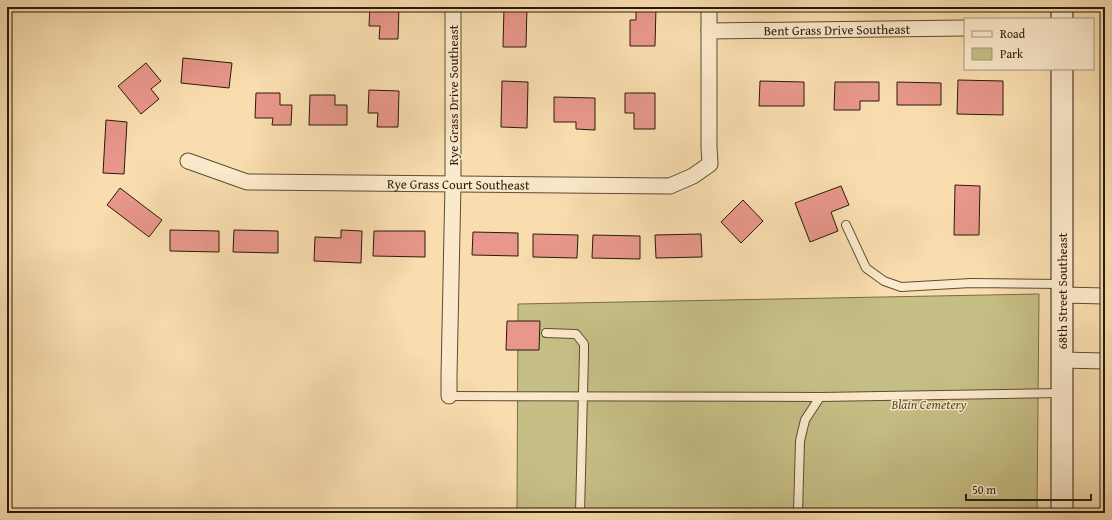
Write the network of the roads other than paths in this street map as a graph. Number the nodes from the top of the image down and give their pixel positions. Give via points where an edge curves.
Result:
1 (453, 7) edge
2 (710, 7) edge
3 (1062, 7) edge
4 (1062, 18) edge
5 (964, 28) edge
6 (709, 31) junction
7 (1062, 70) edge
8 (188, 161) dead end
9 (453, 184) junction
10 (846, 225) dead end
11 (1062, 289) junction
12 (1105, 296) edge
13 (546, 333) dead end
14 (1061, 360) junction
15 (1105, 361) edge
16 (1061, 393) junction
17 (449, 396) joint
18 (584, 397) junction
19 (820, 397) junction
20 (580, 513) edge
21 (798, 513) edge
22 (1062, 513) edge

1 - 9 street, Rye Grass Drive Southeast
2 - 6 street
3 - 4 main road
5 - 6 street, Bent Grass Drive Southeast
6 - 9 street, Rye Grass Court Southeast via 710,164 693,176 670,186
7 - 11 main road, 68th Street Southeast
8 - 9 street, Rye Grass Court Southeast via 248,182
9 - 17 street, Rye Grass Drive Southeast
10 - 11 lane via 866,268 884,281 901,287 970,283
11 - 12 street
11 - 14 main road, 68th Street Southeast
13 - 18 lane via 576,334 584,344
14 - 15 street
14 - 16 main road, 68th Street Southeast
16 - 19 lane
16 - 22 main road, 68th Street Southeast
17 - 18 lane
18 - 19 lane
18 - 20 lane
19 - 21 lane via 805,420 800,441

